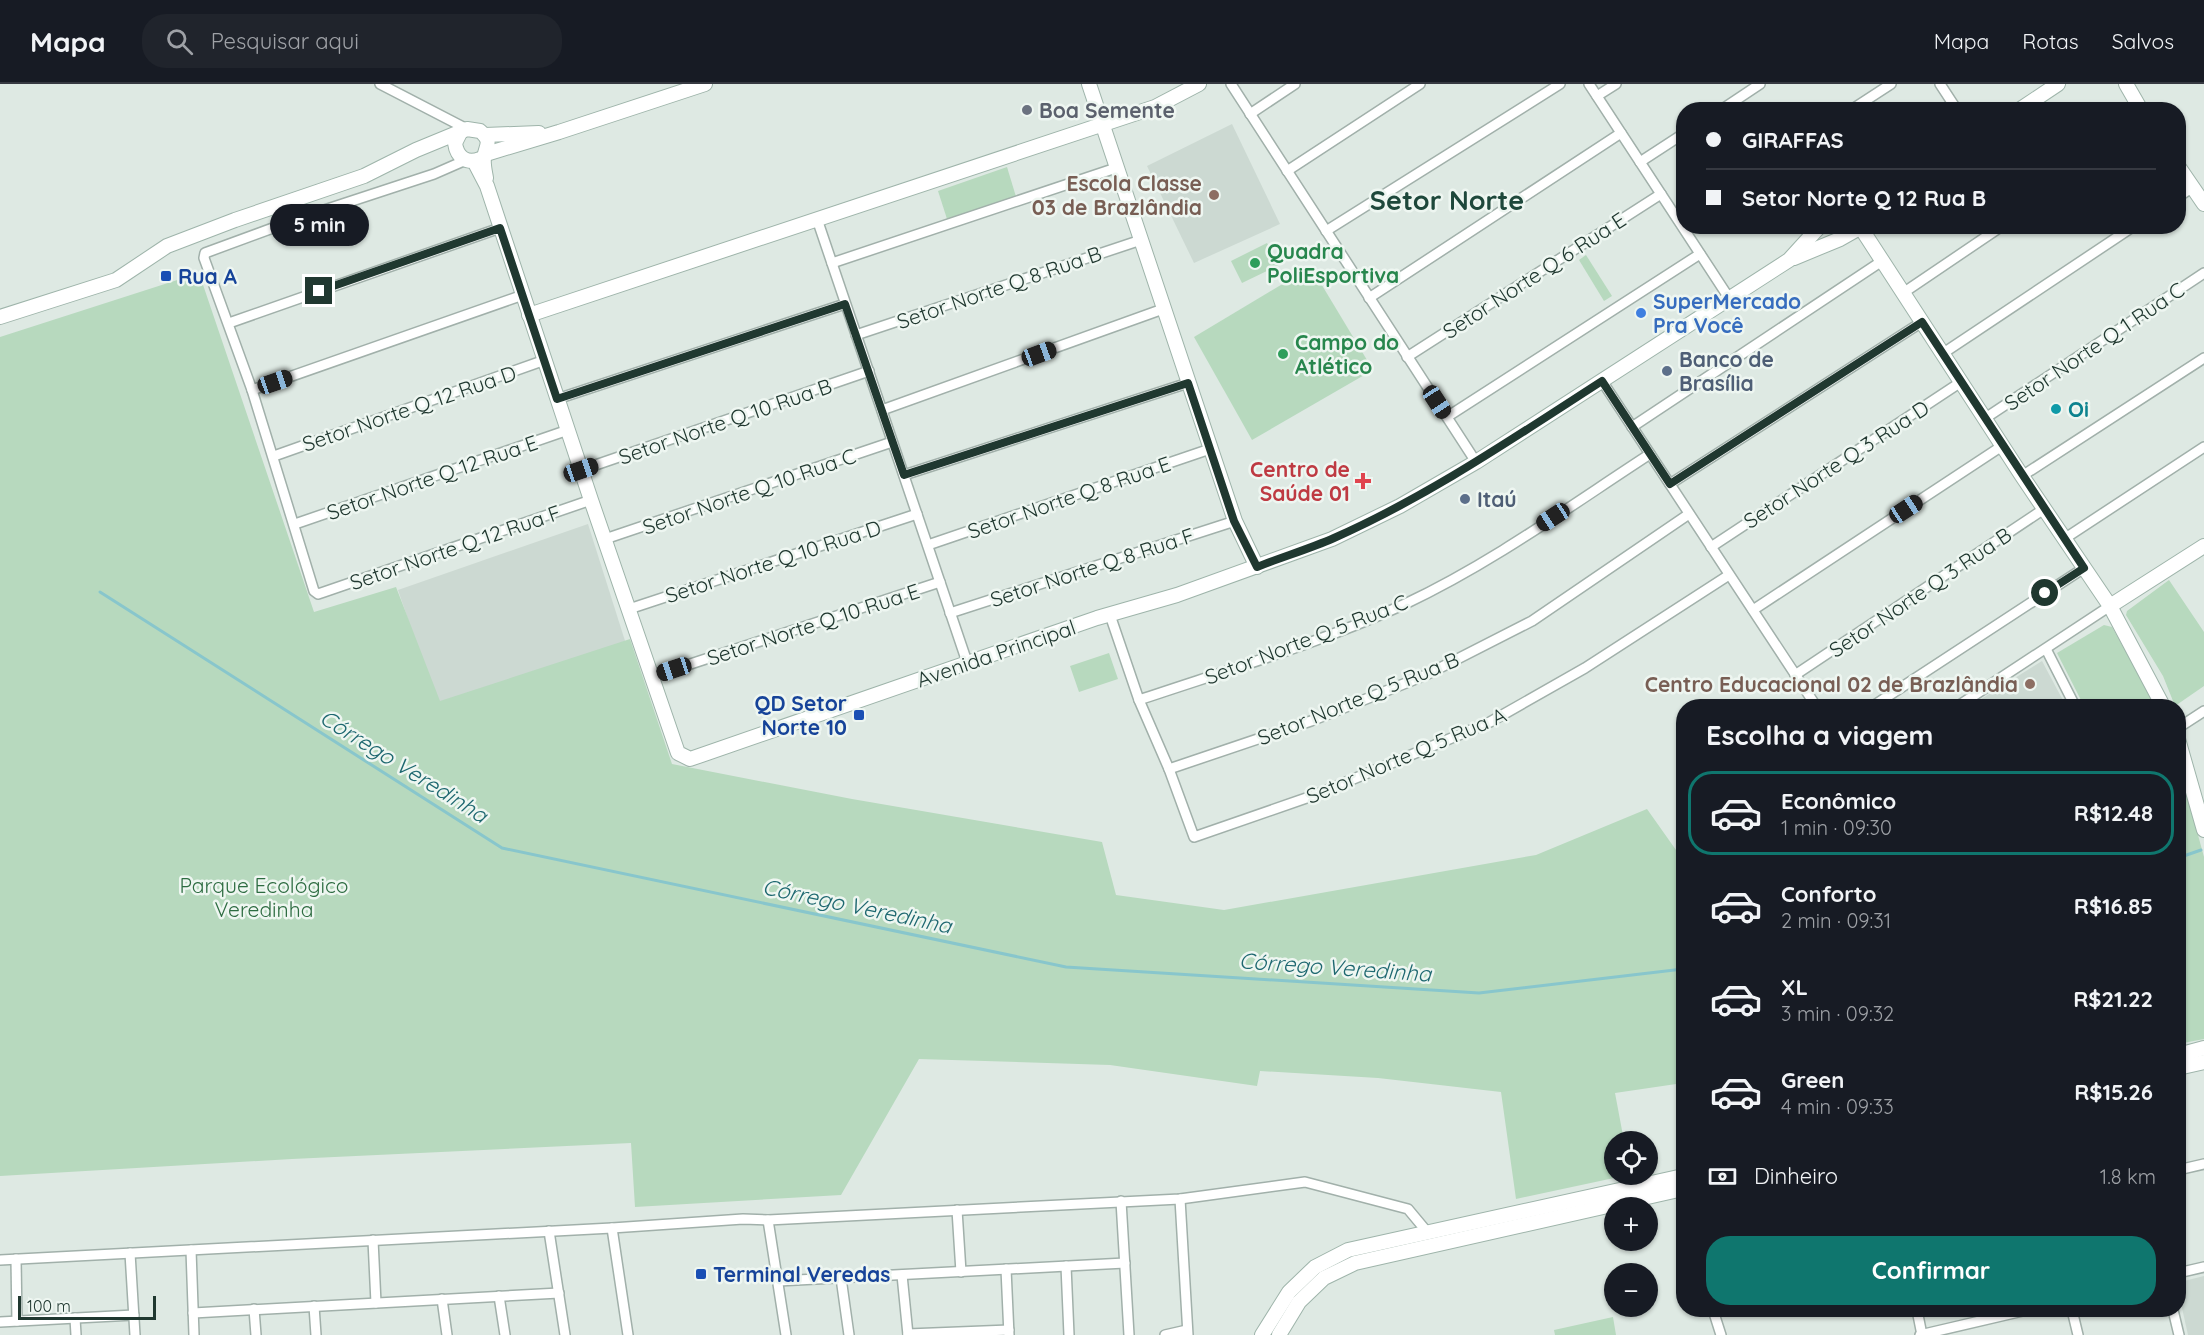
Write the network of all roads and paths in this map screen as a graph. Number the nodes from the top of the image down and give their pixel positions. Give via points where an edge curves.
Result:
1 (380, 84) edge
2 (705, 84) edge
3 (1089, 84) edge
4 (1199, 84) edge
5 (1230, 84) edge
6 (1295, 84) edge
7 (1420, 84) edge
8 (1560, 84) edge
9 (1589, 84) edge
10 (1616, 84) edge
11 (1760, 84) edge
12 (1891, 84) edge
13 (1941, 84) edge
14 (2058, 84) edge
15 (2126, 84) edge
16 (1597, 96) junction
17 (1733, 102) edge
18 (1863, 102) edge
19 (1952, 102) edge
20 (2031, 102) edge
21 (2136, 102) edge
22 (1250, 114) junction
23 (1102, 124) junction
24 (464, 131) junction
25 (559, 132) junction
26 (1621, 132) junction
27 (485, 135) junction
28 (1676, 139) edge
29 (416, 150) junction
30 (471, 156) junction
31 (1640, 162) junction
32 (1116, 168) junction
33 (1287, 171) junction
34 (2186, 178) edge
35 (2193, 188) junction
36 (2186, 192) edge
37 (1661, 194) junction
38 (2204, 204) edge
39 (1676, 213) edge
40 (817, 219) junction
41 (500, 228) junction
42 (1326, 231) junction
43 (1689, 234) edge
44 (1813, 234) edge
45 (1830, 234) edge
46 (1849, 234) edge
47 (1866, 234) edge
48 (1990, 234) edge
49 (2122, 234) edge
50 (1840, 239) junction
51 (1141, 240) junction
52 (1700, 254) junction
53 (1789, 260) junction
54 (1882, 261) junction
55 (832, 263) junction
56 (2204, 273) edge
57 (1903, 293) junction
58 (523, 296) junction
59 (1369, 297) junction
60 (1729, 298) junction
61 (845, 304) junction
62 (1163, 309) junction
63 (529, 315) junction
64 (0, 317) edge
65 (1922, 322) junction
66 (229, 323) junction
67 (856, 335) junction
68 (1942, 354) junction
69 (1407, 357) junction
70 (2204, 358) edge
71 (545, 360) junction
72 (869, 372) junction
73 (1602, 381) junction
74 (1960, 382) junction
75 (1188, 383) junction
76 (252, 390) junction
77 (557, 399) junction
78 (882, 410) junction
79 (1447, 417) junction
80 (1984, 418) junction
81 (1632, 427) junction
82 (568, 430) junction
83 (892, 442) junction
84 (2002, 446) junction
85 (2204, 447) edge
86 (1210, 449) junction
87 (1650, 454) junction
88 (274, 456) junction
89 (1476, 462) junction
90 (581, 470) junction
91 (904, 475) junction
92 (2022, 476) junction
93 (1670, 484) junction
94 (591, 500) junction
95 (2044, 508) junction
96 (917, 514) junction
97 (1689, 514) junction
98 (1234, 521) junction
99 (295, 525) junction
100 (605, 539) junction
101 (2064, 539) junction
102 (928, 545) junction
103 (2204, 546) edge
104 (1711, 547) junction
105 (1257, 567) junction
106 (2084, 568) junction
107 (1729, 574) junction
108 (940, 582) junction
109 (2110, 606) junction
110 (629, 609) junction
111 (1753, 610) junction
112 (950, 613) junction
113 (1110, 615) junction
114 (2046, 649) junction
115 (967, 662) junction
116 (1796, 675) junction
117 (651, 676) junction
118 (1811, 699) edge
119 (1884, 699) edge
120 (1969, 699) edge
121 (2071, 699) edge
122 (2159, 699) edge
123 (1139, 700) junction
124 (2204, 711) edge
125 (2186, 723) edge
126 (2186, 767) edge
127 (1170, 769) junction
128 (2204, 830) edge
129 (2204, 1048) edge
130 (2186, 1053) edge
131 (2204, 1062) edge
132 (2186, 1066) edge
133 (2204, 1164) edge
134 (2186, 1168) edge
135 (1676, 1179) edge
136 (1676, 1190) edge
137 (1634, 1194) junction
138 (1180, 1199) junction
139 (1121, 1201) junction
140 (957, 1210) junction
141 (768, 1220) junction
142 (612, 1228) junction
143 (549, 1231) junction
144 (1428, 1233) junction
145 (373, 1240) junction
146 (191, 1250) junction
147 (130, 1253) junction
148 (16, 1259) junction
149 (0, 1260) edge
150 (1125, 1263) junction
151 (1066, 1266) junction
152 (2204, 1267) edge
153 (1006, 1269) junction
154 (2186, 1271) edge
155 (961, 1272) junction
156 (902, 1275) junction
157 (841, 1278) junction
158 (778, 1281) junction
159 (559, 1293) junction
160 (499, 1296) junction
161 (442, 1299) junction
162 (376, 1303) junction
163 (314, 1306) junction
164 (254, 1310) junction
165 (194, 1313) junction
166 (134, 1316) junction
167 (1715, 1317) edge
168 (1918, 1317) edge
169 (1998, 1317) edge
170 (2074, 1317) edge
171 (2175, 1317) edge
172 (75, 1318) junction
173 (17, 1321) junction
174 (0, 1322) edge
175 (1009, 1332) edge
176 (1188, 1332) edge
177 (908, 1334) edge
178 (76, 1335) edge
179 (135, 1335) edge
180 (194, 1335) edge
181 (256, 1335) edge
182 (316, 1335) edge
183 (447, 1335) edge
184 (505, 1335) edge
185 (565, 1335) edge
186 (628, 1335) edge
187 (786, 1335) edge
188 (849, 1335) edge
189 (1069, 1335) edge
190 (1129, 1335) edge
191 (1165, 1335) edge
192 (1262, 1335) edge
193 (1279, 1335) edge
194 (1721, 1335) edge
195 (1922, 1335) edge
196 (2078, 1335) edge
197 (2179, 1335) edge

1 - 24 street
2 - 25 street
3 - 23 street
4 - 23 street via 1155,107
5 - 22 street
6 - 22 street
7 - 33 street
8 - 42 street
9 - 16 street
10 - 16 street
11 - 17 street
12 - 18 street
13 - 19 street
14 - 20 street
15 - 21 street
16 - 26 street
22 - 33 street
23 - 32 street
23 - 40 street
24 - 27 street via 480,130
24 - 29 street
24 - 30 street, Avenida Principal via 455,143
25 - 27 street
25 - 30 street
26 - 31 street
26 - 59 street
27 - 30 street, Avenida Principal via 488,141
28 - 31 street
29 - 30 street
29 - 64 street via 364,176 167,246 116,280
30 - 41 street, Avenida Principal via 487,186
30 - 66 street via 434,174 205,253
31 - 37 street
32 - 51 street
32 - 55 street
33 - 42 street
34 - 35 street
35 - 36 street
35 - 38 street
37 - 39 street
37 - 69 street, Setor Norte Q 6 Rua E
40 - 55 street
40 - 63 street
41 - 58 street, Avenida Principal
41 - 66 street
42 - 59 street
43 - 52 street
44 - 53 street, Avenida Principal
45 - 50 street
46 - 50 street
47 - 54 street
48 - 57 street
49 - 68 street
50 - 53 street
51 - 62 street
51 - 67 street, Setor Norte Q 8 Rua B
52 - 60 street
52 - 79 street
53 - 60 street, Avenida Principal
54 - 57 street
54 - 81 street
55 - 61 street
56 - 80 street, Setor Norte Q 1 Rua C
57 - 65 street
58 - 63 street, Avenida Principal
58 - 76 street
59 - 69 street
60 - 73 street, Avenida Principal
61 - 67 street
61 - 77 street
62 - 75 street
62 - 78 street
63 - 71 street, Avenida Principal
65 - 68 street
65 - 93 street
66 - 76 street
67 - 72 street
68 - 74 street
69 - 79 street
70 - 92 street
71 - 77 street, Avenida Principal
71 - 88 street, Setor Norte Q 12 Rua D
72 - 78 street
72 - 90 street, Setor Norte Q 10 Rua B
73 - 81 street
73 - 89 street, Avenida Principal
74 - 80 street
74 - 104 street, Setor Norte Q 3 Rua D
75 - 86 street
75 - 91 street
76 - 88 street
77 - 82 street, Avenida Principal
78 - 83 street
79 - 89 street
80 - 84 street
81 - 87 street
82 - 90 street, Avenida Principal
82 - 99 street, Setor Norte Q 12 Rua E
83 - 91 street
83 - 100 street, Setor Norte Q 10 Rua C
84 - 92 street
84 - 111 street
85 - 101 street
86 - 98 street
86 - 102 street, Setor Norte Q 8 Rua E
87 - 93 street
87 - 123 street, Setor Norte Q 5 Rua C via 1496,555 1405,604
88 - 99 street
89 - 105 street, Avenida Principal via 1332,539
90 - 94 street, Avenida Principal
91 - 96 street
92 - 95 street
93 - 97 street
94 - 99 street, Setor Norte Q 12 Rua F via 318,594
94 - 100 street, Avenida Principal
95 - 101 street
95 - 116 street, Setor Norte Q 3 Rua B
96 - 102 street
96 - 110 street, Setor Norte Q 10 Rua D
97 - 104 street
97 - 127 street, Setor Norte Q 5 Rua B via 1532,621 1426,675 1311,721
98 - 105 street
98 - 112 street, Setor Norte Q 8 Rua F
100 - 110 street, Avenida Principal
101 - 106 street
102 - 108 street
103 - 109 street
104 - 107 street
105 - 113 street, Avenida Principal
106 - 109 street
106 - 119 street
107 - 111 street
107 - 127 street, Setor Norte Q 5 Rua A via 1586,668 1490,722 1316,795 1194,837
108 - 112 street
108 - 117 street, Setor Norte Q 10 Rua E
109 - 114 street
109 - 122 street
110 - 117 street, Avenida Principal
111 - 116 street
112 - 115 street
113 - 115 street, Avenida Principal
113 - 123 street
114 - 120 street
114 - 121 street
115 - 117 street, Avenida Principal via 690,759 678,753
116 - 118 street
123 - 127 street
124 - 125 street
126 - 128 street
129 - 130 street
131 - 132 street
133 - 134 street
135 - 137 street
136 - 137 street
137 - 144 street
137 - 193 street via 1355,1263 1324,1278 1299,1302
138 - 139 street
138 - 144 street via 1305,1182 1408,1209
138 - 176 street
139 - 140 street
139 - 150 street
140 - 141 street
140 - 155 street
141 - 142 street
141 - 158 street
142 - 143 street
142 - 186 street
143 - 145 street
143 - 159 street
144 - 192 street via 1348,1250 1314,1267 1289,1292
145 - 146 street
145 - 162 street
146 - 147 street
146 - 165 street
147 - 148 street
147 - 166 street
148 - 149 street
148 - 173 street
150 - 151 street
150 - 190 street
151 - 153 street
151 - 189 street
152 - 154 street
153 - 155 street
153 - 175 street
155 - 156 street
156 - 157 street
156 - 177 street
157 - 158 street
157 - 188 street
158 - 187 street
159 - 160 street
159 - 185 street
160 - 161 street
160 - 184 street
161 - 162 street
161 - 183 street
162 - 163 street
163 - 164 street
163 - 182 street
164 - 165 street
164 - 181 street
165 - 180 street
166 - 172 street
166 - 179 street
167 - 194 street
168 - 195 street
169 - 195 street
170 - 196 street
171 - 197 street
172 - 173 street
172 - 178 street
173 - 174 street
175 - 177 street
176 - 191 street

